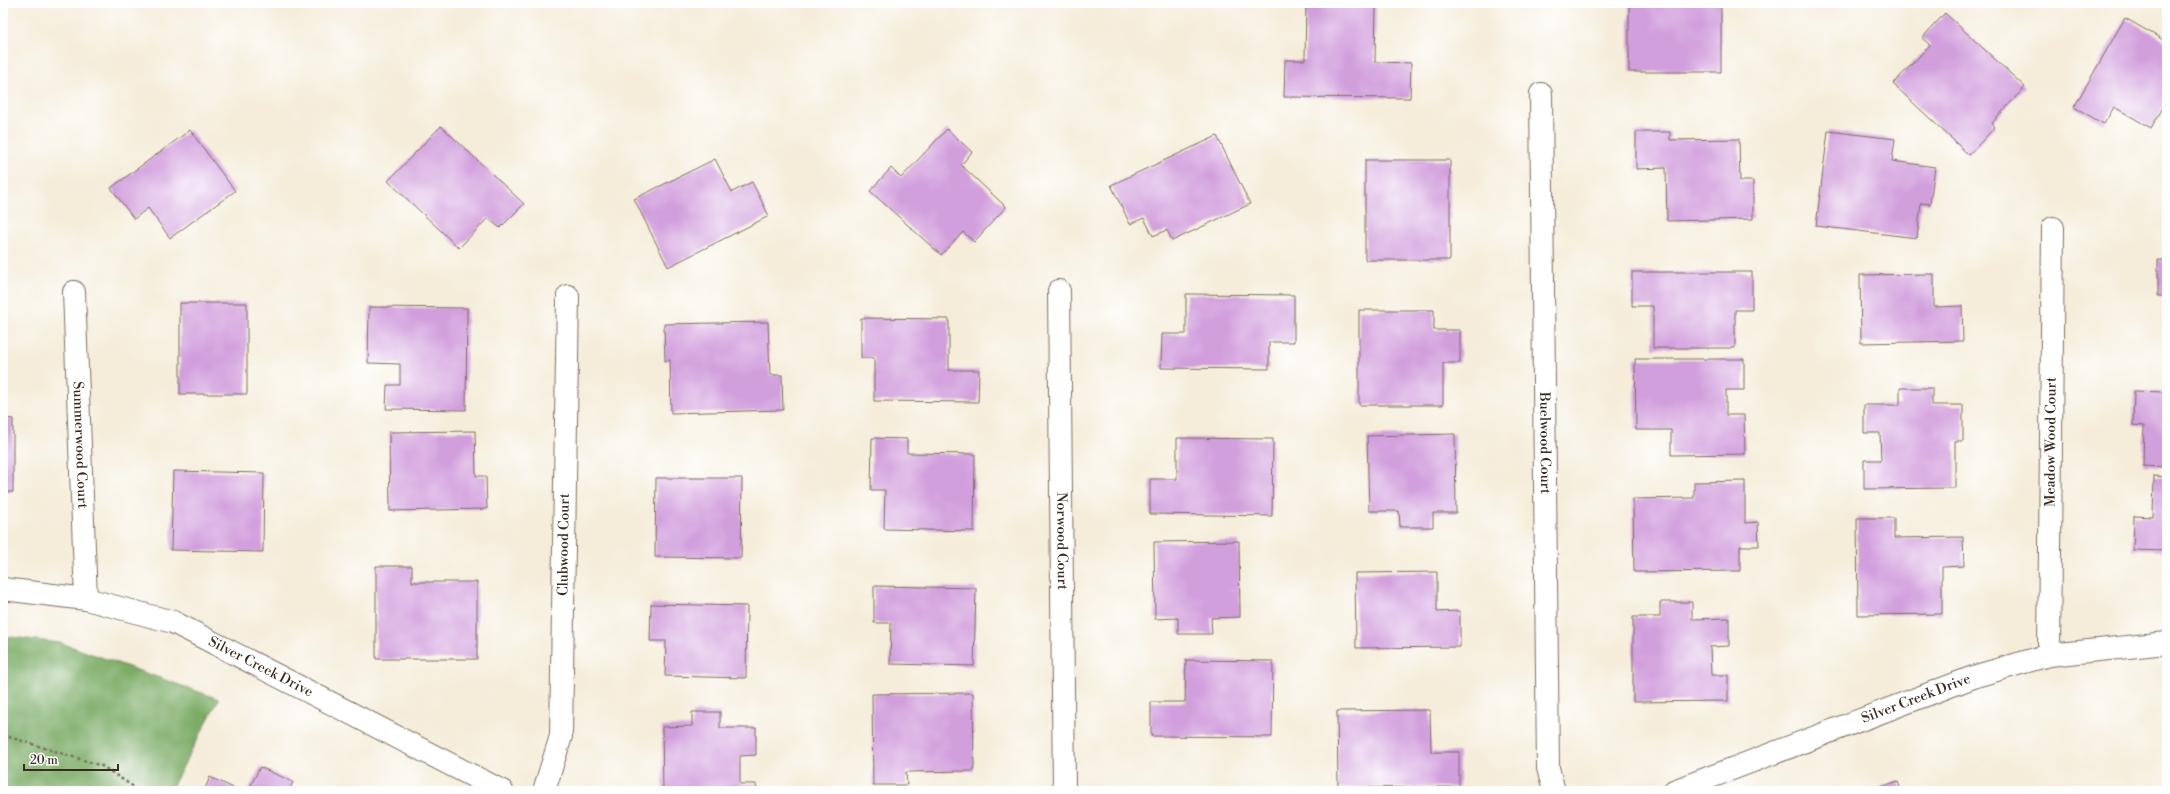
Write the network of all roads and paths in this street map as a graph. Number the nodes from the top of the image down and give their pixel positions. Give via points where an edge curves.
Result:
1 (1541, 94) dead end
2 (2054, 228) dead end
3 (1059, 291) dead end
4 (74, 292) dead end
5 (568, 296) dead end
6 (3, 589) edge
7 (86, 599) junction
8 (2167, 643) edge
9 (2049, 655) junction
10 (3, 735) edge
11 (140, 791) edge
12 (502, 791) edge
13 (544, 791) edge
14 (1064, 791) edge
15 (1554, 791) edge
16 (1674, 791) edge

1 - 15 street, Buelwood Court via 1548,768
2 - 9 street, Meadow Wood Court
3 - 14 street, Norwood Court
4 - 7 street, Summerwood Court
5 - 13 street, Clubwood Court via 561,736
6 - 7 street, Silver Creek Drive
7 - 12 street, Silver Creek Drive via 172,622
8 - 9 street, Silver Creek Drive
9 - 16 street, Silver Creek Drive via 1976,676
10 - 11 path via 102,766

